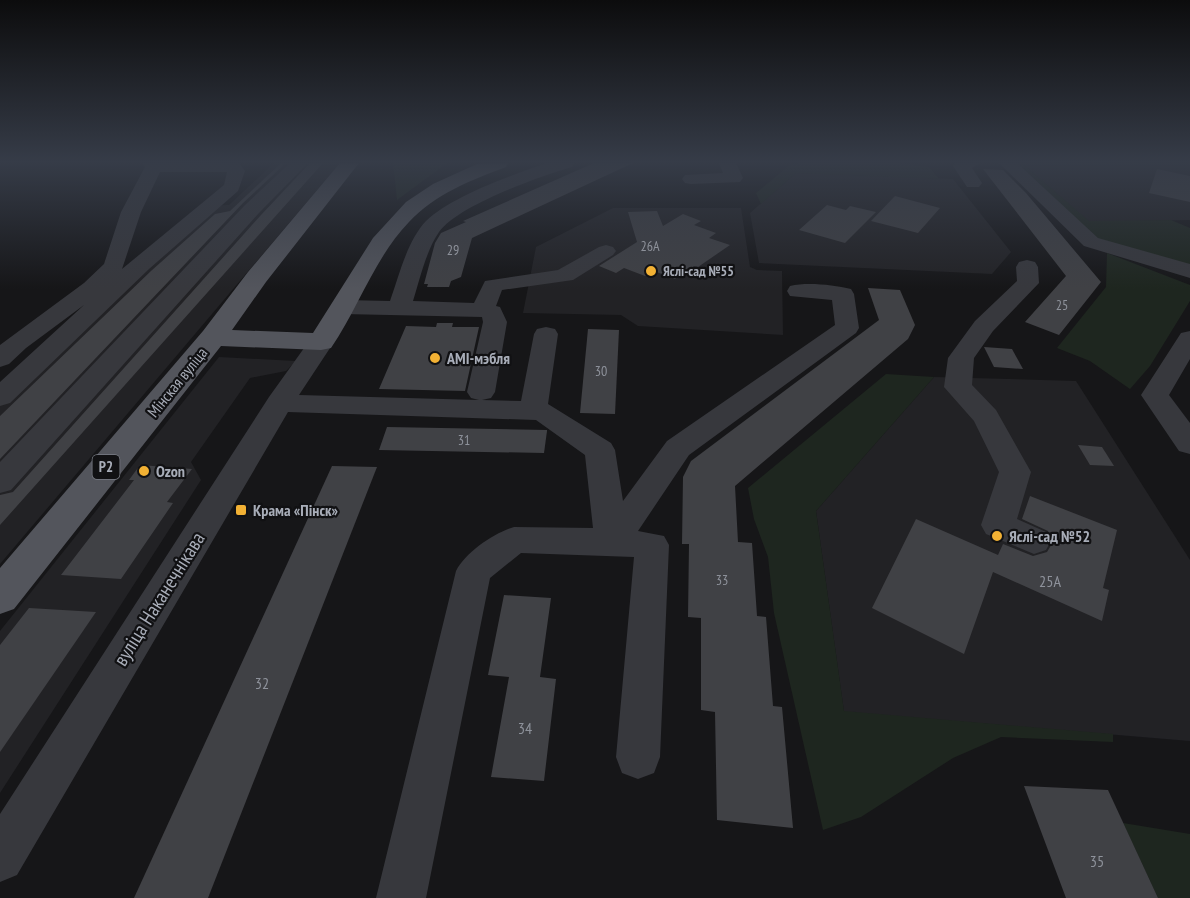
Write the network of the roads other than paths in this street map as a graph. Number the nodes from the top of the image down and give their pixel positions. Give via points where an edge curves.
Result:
1 (134, 205) edge
2 (211, 205) edge
3 (256, 205) edge
4 (316, 205) edge
5 (418, 205) edge
6 (465, 205) edge
7 (1051, 205) edge
8 (606, 251) dead end
9 (1027, 267) dead end
10 (1190, 272) edge
11 (798, 291) dead end
12 (343, 307) junction
13 (400, 307) junction
14 (482, 310) junction
15 (546, 334) dead end
16 (213, 337) junction
17 (1190, 338) edge
18 (321, 342) junction
19 (0, 359) edge
20 (481, 392) dead end
21 (0, 397) edge
22 (279, 404) junction
23 (533, 411) junction
24 (1190, 444) edge
25 (0, 483) edge
26 (1034, 541) dead end
27 (612, 542) junction
28 (0, 597) edge
29 (638, 758) dead end
30 (0, 858) edge
31 (401, 898) edge

1 - 19 street via 114,266 92,288
2 - 21 street via 141,264
3 - 25 street
4 - 16 main road, Мінская вуліца / Р2
5 - 12 main road, вуліца Наканечнікава via 391,229
6 - 13 street via 432,227
7 - 10 street via 1091,242
8 - 14 street via 568,274 493,286
9 - 26 street via 1028,283 984,326 961,358 958,387 986,417 1015,472 998,525
11 - 27 street via 843,294 847,328 678,448
12 - 13 street
12 - 18 main road, вуліца Наканечнікава
13 - 14 street
14 - 20 street via 492,312 495,322
15 - 23 street
16 - 18 main road
16 - 28 main road, Мінская вуліца / Р2
17 - 24 street via 1155,395
18 - 22 street, вуліца Наканечнікава
22 - 23 street
22 - 30 street, вуліца Наканечнікава
23 - 27 street via 542,411 600,450
27 - 29 street via 652,545
27 - 31 street via 514,540 474,571

